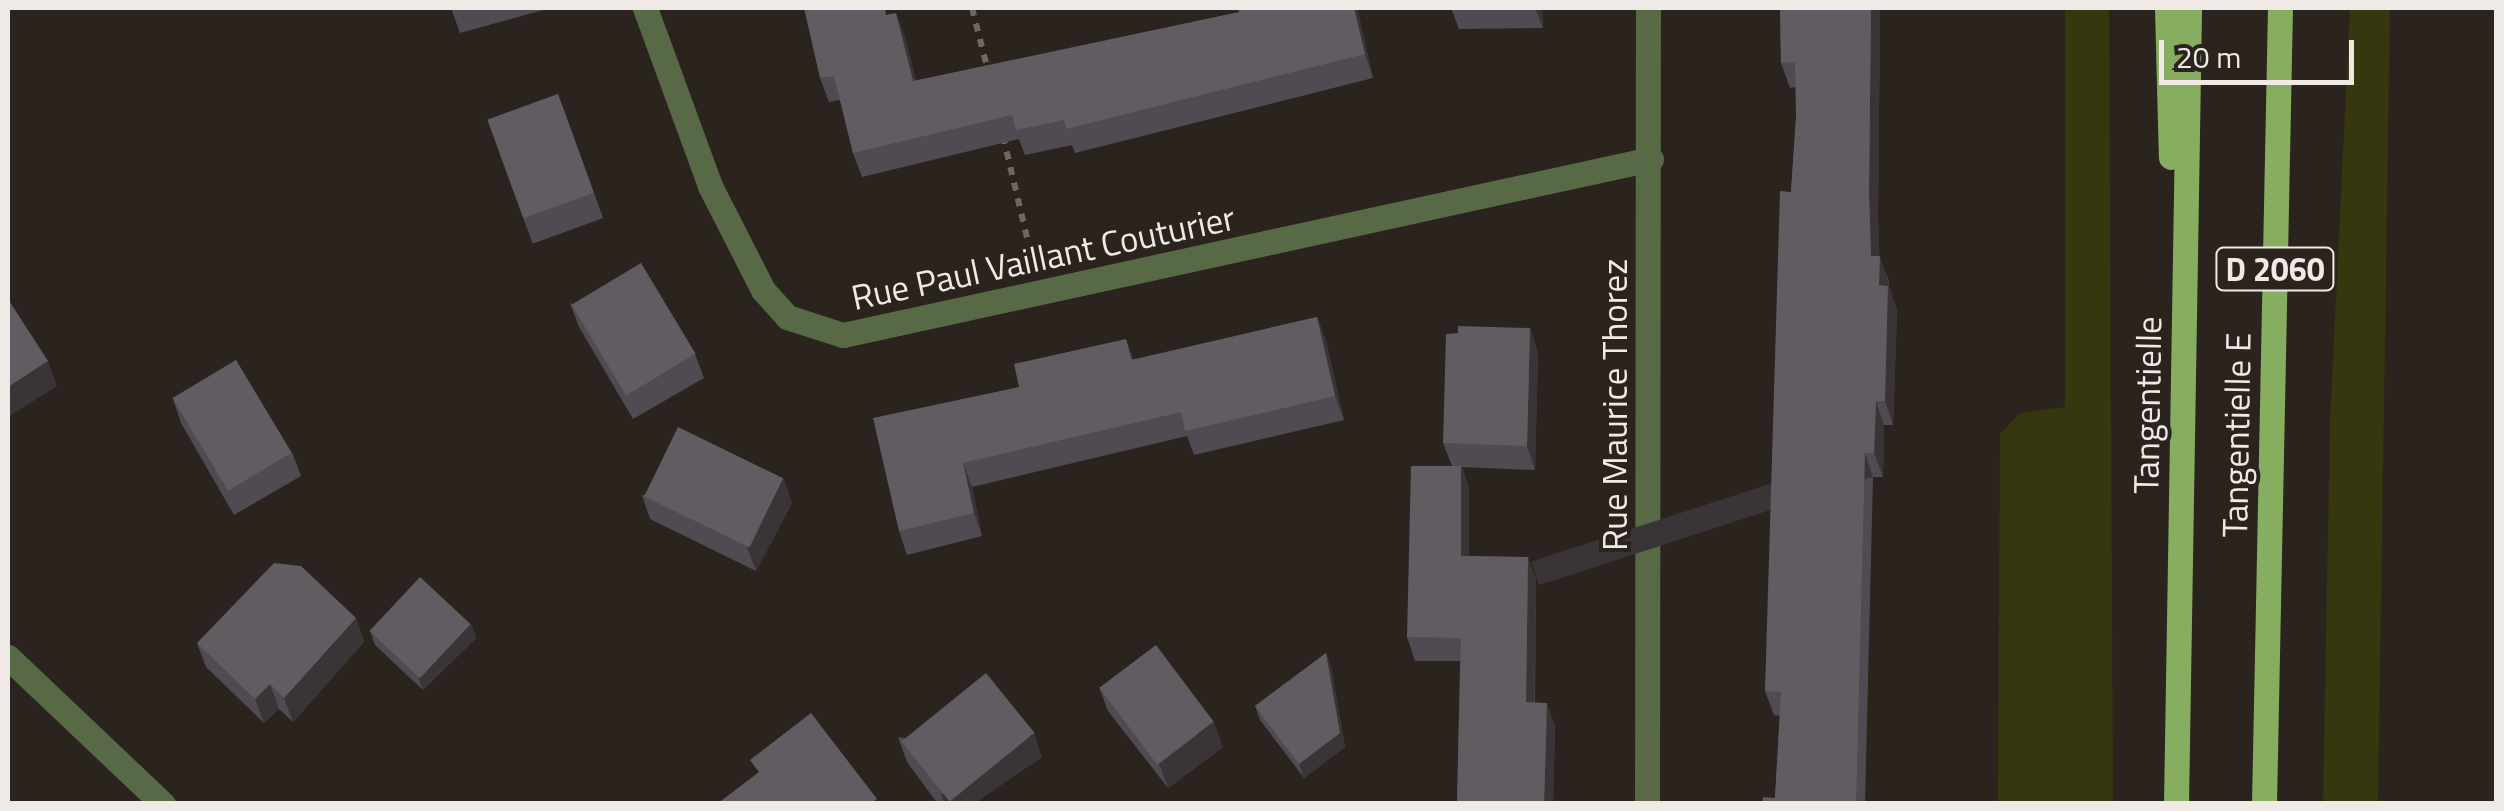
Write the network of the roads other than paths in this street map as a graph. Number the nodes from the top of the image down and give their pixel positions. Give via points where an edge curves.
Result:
1 (645, 8) edge
2 (1648, 8) edge
3 (2166, 8) edge
4 (2189, 8) edge
5 (2280, 8) edge
6 (1651, 158) junction
7 (2180, 527) junction
8 (8, 657) edge
9 (163, 804) edge
10 (1647, 804) edge
11 (2176, 804) edge
12 (2264, 804) edge

1 - 6 street, Rue Paul Vaillant Couturier via 710,186 762,290 787,317 843,335
2 - 6 street, Rue Maurice Thorez
3 - 7 main road
4 - 7 main road, Tangentielle / D 2060
5 - 12 main road, Tangentielle E / D 2060
6 - 10 street, Rue Maurice Thorez
7 - 11 main road, Tangentielle / D 2060
8 - 9 street

